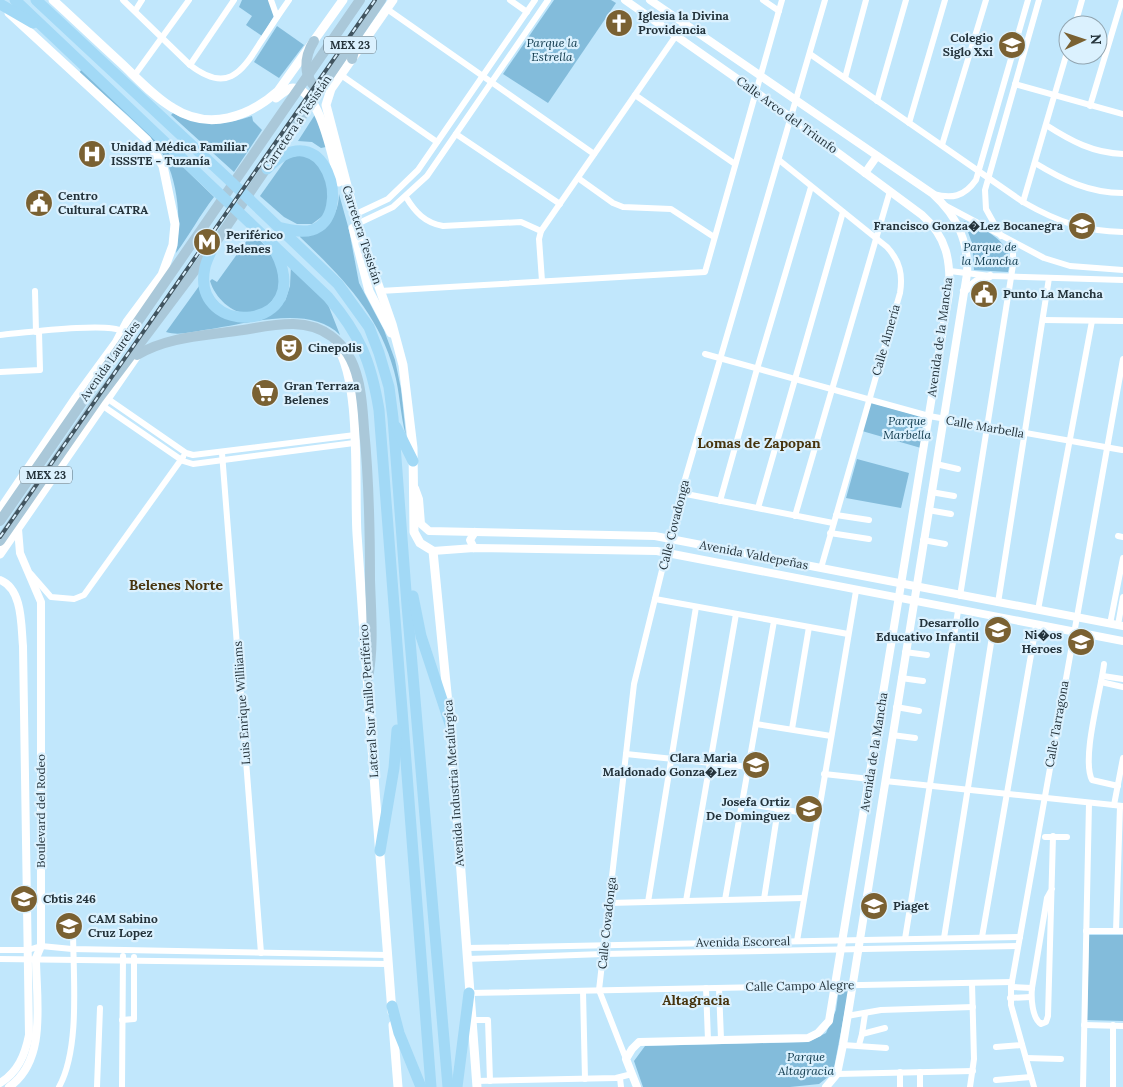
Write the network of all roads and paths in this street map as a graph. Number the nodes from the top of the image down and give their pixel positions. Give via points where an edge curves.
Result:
1 (15, 0) edge
2 (36, 0) edge
3 (48, 0) edge
4 (53, 0) edge
5 (123, 0) edge
6 (142, 0) edge
7 (190, 0) edge
8 (234, 0) edge
9 (271, 0) edge
10 (289, 0) edge
11 (343, 0) edge
12 (360, 0) edge
13 (393, 0) edge
14 (510, 0) edge
15 (535, 0) edge
16 (548, 0) edge
17 (624, 0) edge
18 (650, 0) edge
19 (763, 0) edge
20 (782, 0) edge
21 (825, 0) edge
22 (866, 0) edge
23 (906, 0) edge
24 (946, 0) edge
25 (986, 0) edge
26 (1028, 0) edge
27 (1039, 0) edge
28 (1082, 0) edge
29 (1122, 0) edge
30 (659, 3) edge
31 (0, 4) edge
32 (384, 4) edge
33 (135, 11) junction
34 (779, 11) junction
35 (527, 12) junction
36 (1078, 15) edge
37 (277, 17) junction
38 (684, 24) junction
39 (358, 33) junction
40 (52, 35) junction
41 (675, 36) junction
42 (162, 37) junction
43 (314, 41) junction
44 (810, 54) junction
45 (352, 59) junction
46 (103, 61) junction
47 (190, 65) junction
48 (1063, 65) edge
49 (341, 75) junction
50 (134, 76) junction
51 (483, 76) junction
52 (307, 77) junction
53 (760, 77) junction
54 (845, 78) junction
55 (491, 82) junction
56 (1015, 84) junction
57 (298, 89) junction
58 (319, 90) junction
59 (756, 92) junction
60 (635, 95) junction
61 (1055, 95) junction
62 (312, 100) junction
63 (796, 101) junction
64 (877, 101) junction
65 (259, 106) junction
66 (1090, 106) junction
67 (1123, 114) edge
68 (791, 118) junction
69 (909, 123) junction
70 (1046, 125) junction
71 (456, 134) junction
72 (437, 142) junction
73 (942, 145) junction
74 (594, 154) junction
75 (1123, 154) edge
76 (876, 156) junction
77 (779, 160) junction
78 (1035, 163) junction
79 (735, 164) junction
80 (267, 169) junction
81 (979, 171) junction
82 (865, 173) junction
83 (578, 178) junction
84 (988, 178) junction
85 (811, 187) junction
86 (890, 191) junction
87 (1123, 193) edge
88 (933, 194) junction
89 (219, 196) junction
90 (406, 196) junction
91 (1024, 202) junction
92 (560, 204) junction
93 (944, 205) junction
94 (843, 212) junction
95 (356, 220) junction
96 (280, 227) junction
97 (542, 231) junction
98 (1123, 232) edge
99 (1002, 236) junction
100 (714, 237) junction
101 (876, 238) junction
102 (942, 238) joint
103 (268, 239) junction
104 (1013, 243) junction
105 (214, 245) junction
106 (188, 248) junction
107 (1123, 270) edge
108 (950, 271) junction
109 (967, 274) junction
110 (162, 275) junction
111 (990, 276) junction
112 (1010, 277) junction
113 (1049, 278) junction
114 (1123, 280) edge
115 (542, 281) junction
116 (35, 291) dead end
117 (380, 291) junction
118 (964, 291) junction
119 (142, 315) junction
120 (1043, 320) junction
121 (1092, 321) junction
122 (1123, 321) edge
123 (314, 327) junction
124 (151, 330) junction
125 (122, 331) junction
126 (38, 332) junction
127 (0, 335) edge
128 (176, 339) junction
129 (398, 346) junction
130 (705, 354) dead end
131 (137, 355) junction
132 (721, 359) junction
133 (1123, 359) edge
134 (757, 369) junction
135 (0, 372) edge
136 (795, 380) junction
137 (831, 390) junction
138 (868, 400) junction
139 (105, 402) junction
140 (928, 416) junction
141 (393, 418) junction
142 (943, 420) junction
143 (987, 427) junction
144 (1025, 434) junction
145 (354, 439) junction
146 (1070, 442) junction
147 (293, 443) junction
148 (1107, 448) junction
149 (1122, 450) edge
150 (294, 451) junction
151 (187, 452) junction
152 (222, 453) junction
153 (182, 459) junction
154 (223, 460) junction
155 (413, 461) junction
156 (936, 464) junction
157 (958, 468) dead end
158 (415, 488) junction
159 (931, 492) junction
160 (681, 493) junction
161 (954, 496) dead end
162 (720, 501) junction
163 (758, 508) junction
164 (0, 510) edge
165 (928, 510) junction
166 (951, 514) dead end
167 (836, 515) junction
168 (795, 516) junction
169 (869, 520) dead end
170 (0, 521) edge
171 (833, 524) junction
172 (18, 529) junction
173 (475, 532) junction
174 (830, 533) junction
175 (402, 538) junction
176 (670, 538) junction
177 (869, 539) dead end
178 (923, 540) junction
179 (2, 541) edge
180 (945, 544) dead end
181 (474, 548) junction
182 (433, 551) junction
183 (666, 553) junction
184 (0, 554) edge
185 (1123, 558) edge
186 (24, 563) junction
187 (821, 568) junction
188 (0, 573) edge
189 (30, 573) junction
190 (0, 580) edge
191 (392, 581) junction
192 (901, 584) junction
193 (10, 586) junction
194 (916, 587) junction
195 (856, 591) junction
196 (1120, 591) edge
197 (960, 596) junction
198 (52, 597) junction
199 (1123, 597) edge
200 (655, 599) junction
201 (899, 600) junction
202 (41, 602) junction
203 (914, 602) junction
204 (998, 603) junction
205 (696, 607) junction
206 (1038, 610) junction
207 (958, 611) junction
208 (736, 614) junction
209 (995, 618) junction
210 (1076, 618) junction
211 (774, 621) junction
212 (1117, 625) edge
213 (1036, 626) junction
214 (809, 627) junction
215 (1074, 633) junction
216 (848, 634) junction
217 (1123, 641) edge
218 (905, 652) junction
219 (927, 655) dead end
220 (1104, 664) dead end
221 (368, 678) junction
222 (901, 678) junction
223 (1102, 679) junction
224 (1123, 679) edge
225 (924, 682) dead end
226 (1123, 686) edge
227 (896, 707) junction
228 (919, 711) dead end
229 (450, 724) junction
230 (756, 724) junction
231 (792, 730) junction
232 (892, 735) junction
233 (831, 736) junction
234 (915, 738) dead end
235 (626, 754) junction
236 (1123, 758) edge
237 (670, 759) junction
238 (709, 762) junction
239 (748, 767) junction
240 (824, 774) junction
241 (870, 780) junction
242 (885, 781) junction
243 (929, 786) junction
244 (1118, 786) junction
245 (968, 791) junction
246 (1007, 795) junction
247 (1044, 799) junction
248 (1089, 803) junction
249 (742, 804) junction
250 (1119, 806) edge
251 (778, 809) junction
252 (818, 815) junction
253 (41, 822) junction
254 (27, 826) junction
255 (1053, 836) junction
256 (1045, 837) dead end
257 (1068, 837) dead end
258 (380, 851) junction
259 (1052, 889) junction
260 (804, 898) junction
261 (764, 899) junction
262 (726, 900) junction
263 (686, 901) junction
264 (648, 902) junction
265 (609, 903) junction
266 (72, 918) dead end
267 (1043, 924) junction
268 (1051, 925) junction
269 (1086, 931) junction
270 (1120, 931) edge
271 (982, 937) junction
272 (1020, 937) junction
273 (944, 938) junction
274 (905, 939) junction
275 (844, 940) junction
276 (860, 940) junction
277 (797, 941) junction
278 (41, 946) junction
279 (604, 946) junction
280 (1018, 946) junction
281 (466, 948) junction
282 (858, 949) junction
283 (0, 950) edge
284 (28, 950) junction
285 (72, 950) junction
286 (125, 950) junction
287 (135, 950) junction
288 (842, 950) junction
289 (261, 953) junction
290 (603, 954) junction
291 (32, 958) junction
292 (72, 958) junction
293 (0, 959) edge
294 (122, 959) junction
295 (133, 959) junction
296 (388, 959) junction
297 (467, 959) junction
298 (972, 983) junction
299 (852, 984) junction
300 (1011, 984) junction
301 (836, 985) junction
302 (706, 988) junction
303 (719, 988) junction
304 (1032, 988) junction
305 (599, 990) junction
306 (582, 991) junction
307 (469, 993) junction
308 (1031, 997) junction
309 (1010, 998) junction
310 (392, 1006) junction
311 (973, 1007) junction
312 (100, 1008) dead end
313 (865, 1014) junction
314 (847, 1016) junction
315 (122, 1020) junction
316 (472, 1020) junction
317 (1084, 1025) junction
318 (1114, 1026) junction
319 (1123, 1026) edge
320 (885, 1028) dead end
321 (862, 1034) junction
322 (708, 1040) junction
323 (721, 1040) junction
324 (843, 1045) junction
325 (859, 1045) junction
326 (1022, 1045) junction
327 (996, 1047) dead end
328 (886, 1048) dead end
329 (1026, 1058) junction
330 (626, 1059) junction
331 (1061, 1059) dead end
332 (973, 1071) junction
333 (900, 1072) junction
334 (920, 1072) junction
335 (632, 1074) junction
336 (837, 1074) junction
337 (1031, 1077) junction
338 (620, 1078) junction
339 (585, 1079) junction
340 (996, 1080) dead end
341 (490, 1081) junction
342 (0, 1083) edge
343 (476, 1084) edge
344 (9, 1087) edge
345 (59, 1087) edge
346 (97, 1087) edge
347 (122, 1087) edge
348 (398, 1087) edge
349 (421, 1087) edge
350 (431, 1087) edge
351 (448, 1087) edge
352 (457, 1087) edge
353 (621, 1087) edge
354 (637, 1087) edge
355 (826, 1087) edge
356 (900, 1087) edge
357 (920, 1087) edge
358 (970, 1087) edge
359 (1034, 1087) edge
360 (1082, 1087) edge
361 (1113, 1087) edge

1 - 40 highway
2 - 46 highway
3 - 46 highway
4 - 50 main road
5 - 33 street
6 - 33 street
7 - 42 street
8 - 47 street
9 - 37 street
10 - 37 street
11 - 43 main road
12 - 52 main road, Carretera a Tesistán / MEX 23
13 - 32 main road, Carretera Tesistán
14 - 35 street
15 - 35 street
16 - 55 street
17 - 41 street, Calle Arco del Triunfo
18 - 30 street, Calle Arco del Triunfo
19 - 34 street
20 - 34 street
21 - 44 street, Calle Covadonga
22 - 54 street
23 - 64 street
24 - 69 street
25 - 73 street
26 - 81 street
27 - 56 street
28 - 36 street
29 - 66 street
30 - 38 street, Calle Arco del Triunfo
31 - 40 highway
31 - 110 main road, Avenida Laureles via 147,140 163,166 170,193 174,236
32 - 39 main road, Carretera a Tesistán / MEX 23
32 - 45 main road, Carretera Tesistán
32 - 51 street
33 - 42 street
34 - 53 street
35 - 51 street
37 - 47 street via 245,67 230,76 220,79 201,73
38 - 41 street
38 - 53 street, Calle Arco del Triunfo
39 - 45 main road
39 - 58 main road, Carretera a Tesistán / MEX 23
40 - 89 highway
41 - 59 street, Calle Arco del Triunfo
41 - 60 street
42 - 47 street
42 - 50 street
43 - 52 main road via 308,55
43 - 65 main road via 278,91
44 - 54 street
44 - 63 street, Calle Covadonga
45 - 49 main road, Carretera Tesistán
46 - 96 highway
48 - 61 street
49 - 72 street
49 - 95 main road, Carretera Tesistán via 329,93 326,105
50 - 65 main road via 173,109 189,115 210,120 231,118
51 - 55 street
51 - 72 street
52 - 57 main road, Carretera a Tesistán / MEX 23
52 - 58 main road
53 - 59 street
53 - 63 street, Calle Arco del Triunfo
54 - 64 street
55 - 71 street
55 - 74 street
56 - 61 street
56 - 84 street
57 - 62 main road
57 - 65 main road via 291,88
57 - 89 main road, Carretera a Tesistán / MEX 23
58 - 62 main road, Carretera a Tesistán / MEX 23
59 - 68 street, Calle Arco del Triunfo
59 - 79 street
60 - 74 street
60 - 79 street
61 - 66 street
61 - 70 street
62 - 80 main road, Carretera a Tesistán / MEX 23
62 - 129 main road via 317,106 369,291
63 - 68 street, Calle Covadonga
63 - 76 street, Calle Arco del Triunfo
64 - 69 street
66 - 67 street
68 - 77 street, Calle Covadonga
68 - 82 street, Calle Arco del Triunfo
69 - 73 street
70 - 75 street via 1079,145
70 - 78 street
71 - 90 street via 427,176
71 - 92 street
72 - 95 street via 418,170 398,191
73 - 81 street
74 - 83 street
76 - 82 street
76 - 88 street, Calle Arco del Triunfo
77 - 85 street, Calle Almería
77 - 132 street, Calle Covadonga
78 - 87 street via 1082,188
78 - 91 street
79 - 100 street
80 - 96 highway via 286,153 310,152 324,164 333,192 329,214 319,227 302,231
80 - 105 main road, Carretera a Tesistán / MEX 23
81 - 84 street
81 - 88 street via 968,191 949,197
82 - 86 street, Calle Arco del Triunfo
83 - 92 street
83 - 100 street via 623,207 671,209
84 - 91 street
84 - 99 street via 986,209
85 - 94 street, Calle Almería
85 - 134 street
86 - 101 street
86 - 102 street, Calle Arco del Triunfo via 930,222
88 - 93 street, Calle Arco del Triunfo
89 - 103 highway
89 - 106 main road, Avenida Laureles / MEX 23
90 - 95 street via 376,216
90 - 97 street via 413,208 431,224 521,222
91 - 98 street via 1084,229
92 - 97 street
93 - 99 street
93 - 109 street, Avenida de la Mancha via 964,238
94 - 101 street, Calle Almería
94 - 136 street
95 - 117 main road, Carretera Tesistán
96 - 141 highway via 338,284 369,327 389,387
97 - 115 street via 539,239
99 - 104 street
100 - 115 street via 705,272
101 - 137 street
101 - 138 street, Calle Almería via 894,254 902,282
102 - 108 street, Avenida de la Mancha
103 - 105 highway via 281,262 284,288 270,310 249,318 229,315 211,300 204,275
103 - 191 highway via 343,315 368,360 379,410
104 - 107 street via 1070,266
104 - 112 street
105 - 124 main road, Avenida Laureles / MEX 23
106 - 110 main road
106 - 119 main road, Avenida Laureles / MEX 23
108 - 109 street
108 - 140 street, Avenida de la Mancha
109 - 111 street
109 - 118 street, Avenida de la Mancha
110 - 125 main road, Avenida Laureles
111 - 112 street
111 - 118 street via 976,281
112 - 113 street
112 - 143 street
113 - 114 street
113 - 120 street
115 - 117 street
116 - 126 street
117 - 129 main road, Carretera Tesistán
118 - 142 street, Avenida de la Mancha
119 - 124 main road
119 - 170 main road, Avenida Laureles / MEX 23
120 - 121 street
120 - 144 street
121 - 122 street
121 - 146 street
123 - 128 main road via 293,324
123 - 145 main road, Lateral Sur Anillo Periférico via 330,338 342,357 356,427
123 - 221 main road via 332,336 345,350 360,388 370,504 371,654
124 - 128 main road via 163,337
124 - 131 main road, Avenida Laureles via 150,337
124 - 179 main road, Avenida Laureles / MEX 23 via 91,410
125 - 126 street via 98,328
125 - 164 main road, Avenida Laureles
126 - 127 street
126 - 135 street via 40,370
128 - 131 main road
129 - 155 main road, Carretera Tesistán via 407,386
130 - 132 street, Calle Marbella
131 - 139 main road, Avenida Laureles
132 - 134 street, Calle Marbella
132 - 160 street, Calle Covadonga
133 - 148 street, Calle Tarragona
134 - 136 street, Calle Marbella
134 - 162 street
136 - 137 street, Calle Marbella
136 - 163 street
137 - 138 street, Calle Marbella
137 - 168 street
138 - 140 street, Calle Marbella
138 - 167 street, Calle Almería
139 - 151 street
139 - 153 street
139 - 172 main road, Avenida Laureles
140 - 142 street, Calle Marbella
140 - 192 street, Avenida de la Mancha
141 - 155 highway
141 - 175 highway
142 - 143 street, Calle Marbella
142 - 156 street, Avenida de la Mancha
143 - 144 street, Calle Marbella
143 - 197 street
144 - 146 street, Calle Marbella
144 - 204 street
145 - 147 street
145 - 150 street
145 - 221 main road, Lateral Sur Anillo Periférico
146 - 148 street, Calle Marbella
146 - 206 street
147 - 150 street
147 - 152 street
148 - 149 street, Calle Marbella
148 - 210 street, Calle Tarragona
150 - 154 street
151 - 152 street via 193,455
151 - 153 street
152 - 154 street, Luis Enrique Williiams
153 - 154 street via 193,464
153 - 198 street via 84,596 74,600
154 - 289 street, Luis Enrique Williiams
155 - 158 main road, Carretera Tesistán
156 - 157 street
156 - 159 street, Avenida de la Mancha
158 - 173 street, Avenida Valdepeñas via 424,529
158 - 182 main road via 416,536 420,543
159 - 161 street
159 - 165 street, Avenida de la Mancha
160 - 162 street
160 - 176 street, Calle Covadonga
162 - 163 street
163 - 168 street
165 - 166 street
165 - 178 street, Avenida de la Mancha
167 - 169 street
167 - 171 street, Calle Almería
168 - 171 street
171 - 174 street, Calle Almería
172 - 179 main road, Avenida Laureles
172 - 186 street, Boulevard del Rodeo via 18,545
173 - 176 street, Avenida Valdepeñas
173 - 181 street via 470,540
174 - 177 street
174 - 187 street, Calle Almería
175 - 229 highway via 419,629
175 - 351 highway
176 - 183 street, Calle Covadonga
176 - 187 street, Avenida Valdepeñas
178 - 180 street
178 - 194 street, Avenida de la Mancha
179 - 184 main road, Avenida Laureles
179 - 186 street
181 - 182 street, Avenida Valdepeñas
181 - 183 street, Avenida Valdepeñas
182 - 229 main road, Avenida Industria Metalúrgica
183 - 195 street, Avenida Valdepeñas
183 - 200 street, Calle Covadonga
185 - 196 street
186 - 189 street, Boulevard del Rodeo
187 - 192 street, Avenida Valdepeñas
188 - 193 street, Boulevard del Rodeo
189 - 198 street
189 - 202 street, Boulevard del Rodeo
190 - 193 street
191 - 258 highway via 396,740
191 - 350 highway
192 - 194 street, Avenida Valdepeñas
192 - 201 street, Avenida de la Mancha
193 - 254 street, Boulevard del Rodeo via 18,602 23,646
194 - 197 street, Avenida Valdepeñas
194 - 203 street, Avenida de la Mancha
195 - 201 street, Avenida Valdepeñas
195 - 216 street
196 - 212 street
197 - 204 street, Avenida Valdepeñas
198 - 202 street
199 - 212 street
200 - 205 street
200 - 235 street, Calle Covadonga via 634,684
201 - 203 street, Avenida Valdepeñas
201 - 241 street, Avenida de la Mancha
202 - 253 street, Boulevard del Rodeo
203 - 207 street, Avenida Valdepeñas
203 - 218 street, Avenida de la Mancha
204 - 206 street, Avenida Valdepeñas
205 - 208 street
205 - 237 street
206 - 210 street, Avenida Valdepeñas
207 - 209 street, Avenida Valdepeñas
207 - 243 street
208 - 211 street
208 - 238 street
209 - 213 street, Avenida Valdepeñas
209 - 245 street
210 - 212 street, Avenida Valdepeñas
210 - 215 street, Calle Tarragona
211 - 214 street
211 - 230 street
213 - 215 street, Avenida Valdepeñas
213 - 246 street
214 - 216 street
214 - 231 street
215 - 217 street, Avenida Valdepeñas
215 - 247 street, Calle Tarragona
216 - 233 street
218 - 219 street
218 - 222 street, Avenida de la Mancha
220 - 223 street
221 - 258 main road, Lateral Sur Anillo Periférico
222 - 225 street
222 - 227 street, Avenida de la Mancha
223 - 224 street
223 - 226 street
223 - 244 street via 1090,738 1091,777 1092,780
227 - 228 street
227 - 232 street, Avenida de la Mancha
229 - 281 main road, Avenida Industria Metalúrgica
230 - 231 street
230 - 239 street
231 - 233 street
232 - 234 street
232 - 242 street, Avenida de la Mancha
233 - 240 street
235 - 237 street
235 - 265 street, Calle Covadonga
236 - 244 street
237 - 238 street
237 - 264 street
238 - 239 street
238 - 263 street
239 - 249 street
240 - 241 street
240 - 252 street
241 - 275 street, Avenida de la Mancha
242 - 243 street
242 - 276 street, Avenida de la Mancha
243 - 245 street
243 - 274 street
244 - 250 street
245 - 246 street
245 - 273 street
246 - 247 street
246 - 271 street
247 - 248 street
247 - 272 street, Calle Tarragona
248 - 250 street
248 - 269 street
249 - 251 street
249 - 262 street
250 - 270 street
251 - 252 street
251 - 261 street
252 - 260 street
253 - 254 street
253 - 278 street, Boulevard del Rodeo
254 - 284 street, Boulevard del Rodeo
255 - 256 street
255 - 257 street
255 - 259 street
258 - 296 main road, Lateral Sur Anillo Periférico
259 - 267 street via 1047,898
259 - 268 street
260 - 261 street
260 - 277 street
261 - 262 street
262 - 263 street
263 - 264 street
264 - 265 street
265 - 279 street, Calle Covadonga
266 - 285 street
267 - 268 street
267 - 304 street
268 - 308 street via 1048,1016 1044,1023 1036,1020
269 - 270 street
269 - 317 street
271 - 272 street, Avenida Escoreal
271 - 273 street, Avenida Escoreal
272 - 280 street, Calle Tarragona
273 - 274 street, Avenida Escoreal
274 - 276 street, Avenida Escoreal
275 - 276 street, Avenida Escoreal
275 - 277 street, Avenida Escoreal
275 - 288 street, Avenida de la Mancha
276 - 282 street, Avenida de la Mancha
277 - 279 street, Avenida Escoreal
278 - 284 street
278 - 285 street
278 - 291 street, Boulevard del Rodeo
279 - 281 street, Avenida Escoreal
279 - 290 street, Calle Covadonga
280 - 282 street, Avenida Escoreal
280 - 300 street, Calle Tarragona
281 - 297 main road, Avenida Industria Metalúrgica
282 - 288 street, Avenida Escoreal
282 - 299 street, Avenida de la Mancha
283 - 284 street
284 - 291 street, Boulevard del Rodeo
285 - 286 street
285 - 292 street
286 - 287 street
286 - 294 street
287 - 289 street
287 - 295 street
288 - 290 street, Avenida Escoreal
288 - 301 street, Avenida de la Mancha
289 - 296 street
290 - 297 street, Avenida Escoreal
290 - 305 street, Calle Covadonga
291 - 292 street
291 - 293 street
291 - 342 street, Boulevard del Rodeo via 28,1043 17,1067
291 - 344 street, Boulevard del Rodeo via 35,1045 26,1068
292 - 294 street
292 - 345 street via 72,1048
294 - 295 street
294 - 315 street
295 - 296 street
295 - 315 street via 134,1019
296 - 310 main road, Lateral Sur Anillo Periférico
297 - 307 main road, Avenida Industria Metalúrgica
298 - 299 street, Calle Campo Alegre
298 - 300 street, Calle Campo Alegre
298 - 311 street
299 - 301 street, Calle Campo Alegre
299 - 314 street, Avenida de la Mancha
300 - 304 street, Calle Campo Alegre
300 - 309 street, Calle Tarragona
301 - 303 street, Calle Campo Alegre
301 - 323 street, Avenida de la Mancha via 829,1021 813,1036
302 - 303 street, Calle Campo Alegre
302 - 305 street, Calle Campo Alegre
302 - 322 street
303 - 323 street
304 - 308 street
305 - 306 street, Calle Campo Alegre
305 - 330 street, Calle Covadonga
306 - 307 street, Calle Campo Alegre
306 - 339 street
307 - 316 main road, Avenida Industria Metalúrgica
307 - 352 highway
308 - 309 street
309 - 326 street, Calle Tarragona
310 - 348 main road, Lateral Sur Anillo Periférico
310 - 349 highway
311 - 313 street via 880,1010
311 - 332 street
312 - 346 street
313 - 314 street
313 - 321 street
314 - 324 street, Avenida de la Mancha
315 - 347 street
316 - 341 street via 488,1020
316 - 343 main road, Avenida Industria Metalúrgica
317 - 318 street
317 - 360 street
318 - 319 street
318 - 361 street
320 - 321 street
321 - 325 street
322 - 323 street, Avenida de la Mancha
322 - 330 street, Avenida de la Mancha via 639,1042
324 - 325 street
324 - 336 street, Avenida de la Mancha
325 - 328 street
326 - 327 street
326 - 329 street, Calle Tarragona
329 - 331 street
329 - 337 street, Calle Tarragona
330 - 335 street
332 - 334 street
332 - 358 street
333 - 334 street
333 - 336 street
333 - 356 street
334 - 357 street
335 - 338 street
335 - 354 street
336 - 355 street, Avenida de la Mancha
337 - 340 street
337 - 359 street, Calle Tarragona
338 - 339 street
338 - 353 street
339 - 341 street
341 - 343 street

